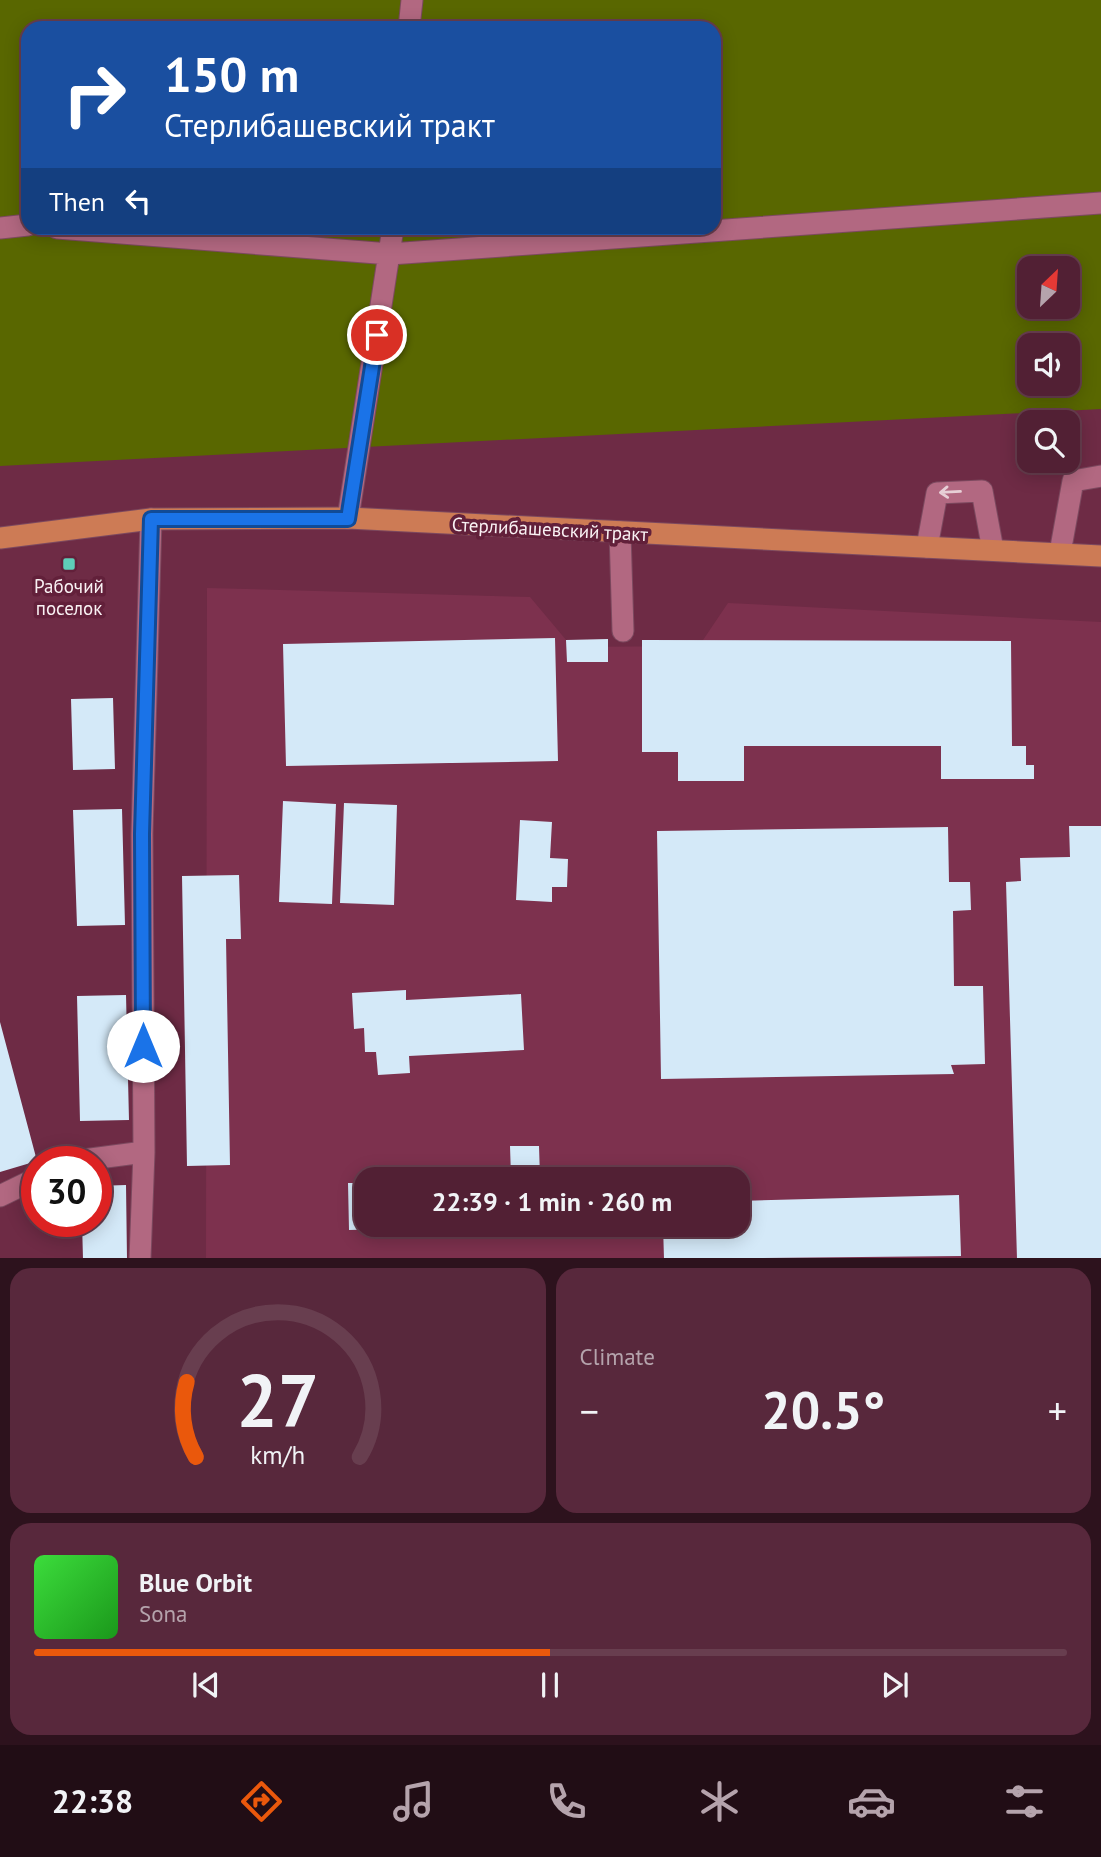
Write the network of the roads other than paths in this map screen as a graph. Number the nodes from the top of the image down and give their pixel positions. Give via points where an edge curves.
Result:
1 (412, 0) edge
2 (410, 21) edge
3 (1101, 203) edge
4 (21, 226) edge
5 (0, 229) edge
6 (721, 230) edge
7 (147, 235) edge
8 (392, 235) edge
9 (655, 235) edge
10 (390, 254) junction
11 (1101, 476) edge
12 (151, 519) junction
13 (348, 519) junction
14 (620, 532) junction
15 (0, 538) edge
16 (927, 547) junction
17 (993, 550) junction
18 (1060, 554) junction
19 (1101, 556) edge
20 (623, 631) dead end
21 (144, 1152) junction
22 (112, 1156) edge
23 (21, 1186) edge
24 (0, 1196) edge
25 (140, 1258) edge

1 - 2 street
3 - 6 street
4 - 5 street
7 - 10 street
8 - 10 street
9 - 10 street
10 - 13 street
11 - 18 street via 1073,481
12 - 13 main road, Стерлибашевский тракт
12 - 15 main road, Стерлибашевский тракт
12 - 21 street via 142,834
13 - 14 main road, Стерлибашевский тракт
14 - 16 main road, Стерлибашевский тракт
14 - 20 street
16 - 17 main road, Стерлибашевский тракт
17 -> 16 street via 982,491 937,493
17 - 18 main road, Стерлибашевский тракт
18 - 19 main road, Стерлибашевский тракт
21 - 22 street
21 - 25 street
23 - 24 street

